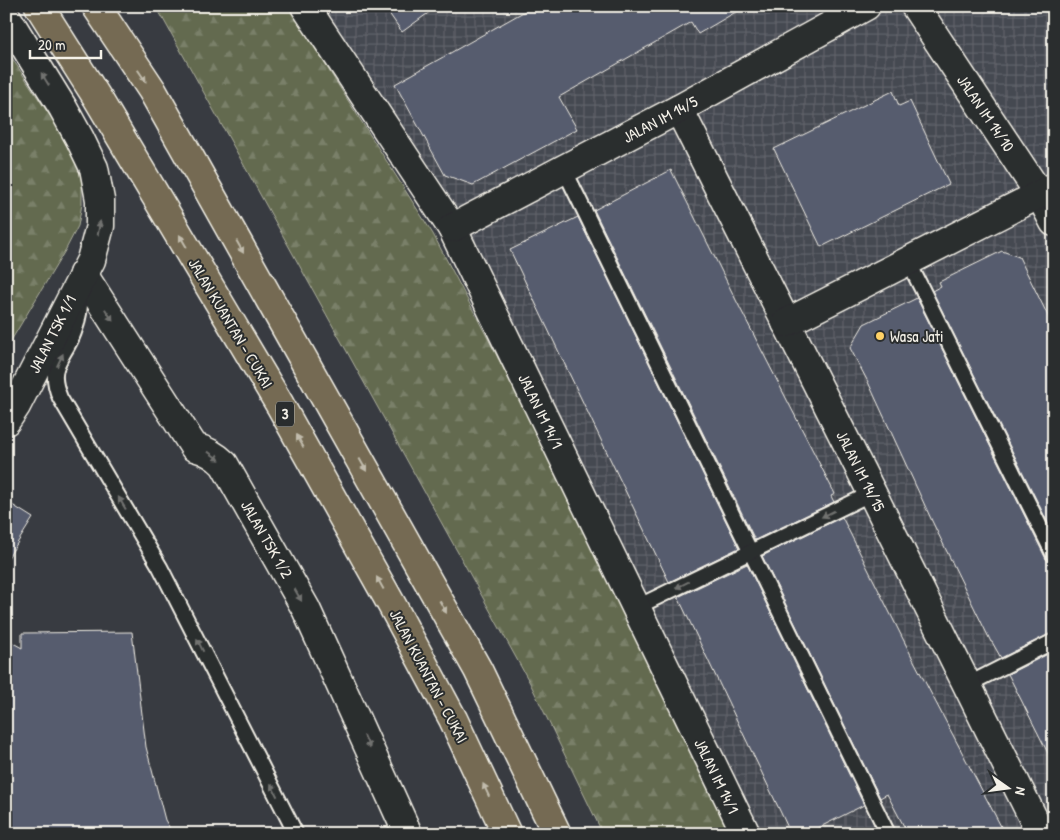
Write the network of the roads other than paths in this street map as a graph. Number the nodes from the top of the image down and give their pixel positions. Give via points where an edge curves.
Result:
1 (39, 6) edge
2 (96, 6) edge
3 (306, 6) edge
4 (866, 6) edge
5 (915, 6) edge
6 (6, 16) edge
7 (679, 109) junction
8 (564, 169) junction
9 (1047, 191) edge
10 (1054, 222) edge
11 (452, 228) junction
12 (908, 262) junction
13 (83, 274) junction
14 (786, 323) junction
15 (6, 421) edge
16 (872, 493) junction
17 (750, 552) junction
18 (1054, 555) edge
19 (635, 608) junction
20 (1054, 641) edge
21 (967, 684) junction
22 (296, 834) edge
23 (408, 834) edge
24 (507, 834) edge
25 (557, 834) edge
26 (746, 834) edge
27 (888, 834) edge
28 (1041, 834) edge

24 -> 1 highway, JALAN KUANTAN - CUKAI / 3 via 394,607 280,405
2 -> 25 highway via 152,90 473,662
3 - 11 street, JALAN IM 14/1
4 - 7 street, JALAN IM 14/5
5 - 9 street, JALAN IM 14/10
13 -> 6 street, JALAN TSK 1/1 via 91,260 100,226 100,200 94,168 63,108
7 - 8 street, JALAN IM 14/5
7 - 14 street, JALAN IM 14/15
8 - 11 street, JALAN IM 14/5
8 - 17 lane
9 - 10 street, JALAN IM 14/10
9 - 12 street
11 - 19 street, JALAN IM 14/1
12 - 14 street
12 - 18 lane
13 - 15 street, JALAN TSK 1/1
22 -> 13 lane via 160,567 55,388 57,363 79,317
13 -> 23 street, JALAN TSK 1/2 via 194,447 216,456 224,464 306,609
14 - 16 street, JALAN IM 14/15
16 -> 17 lane
16 - 21 street, JALAN IM 14/15
17 -> 19 lane
17 - 27 lane
19 - 26 street, JALAN IM 14/1
20 - 21 lane
21 - 28 street, JALAN IM 14/15

